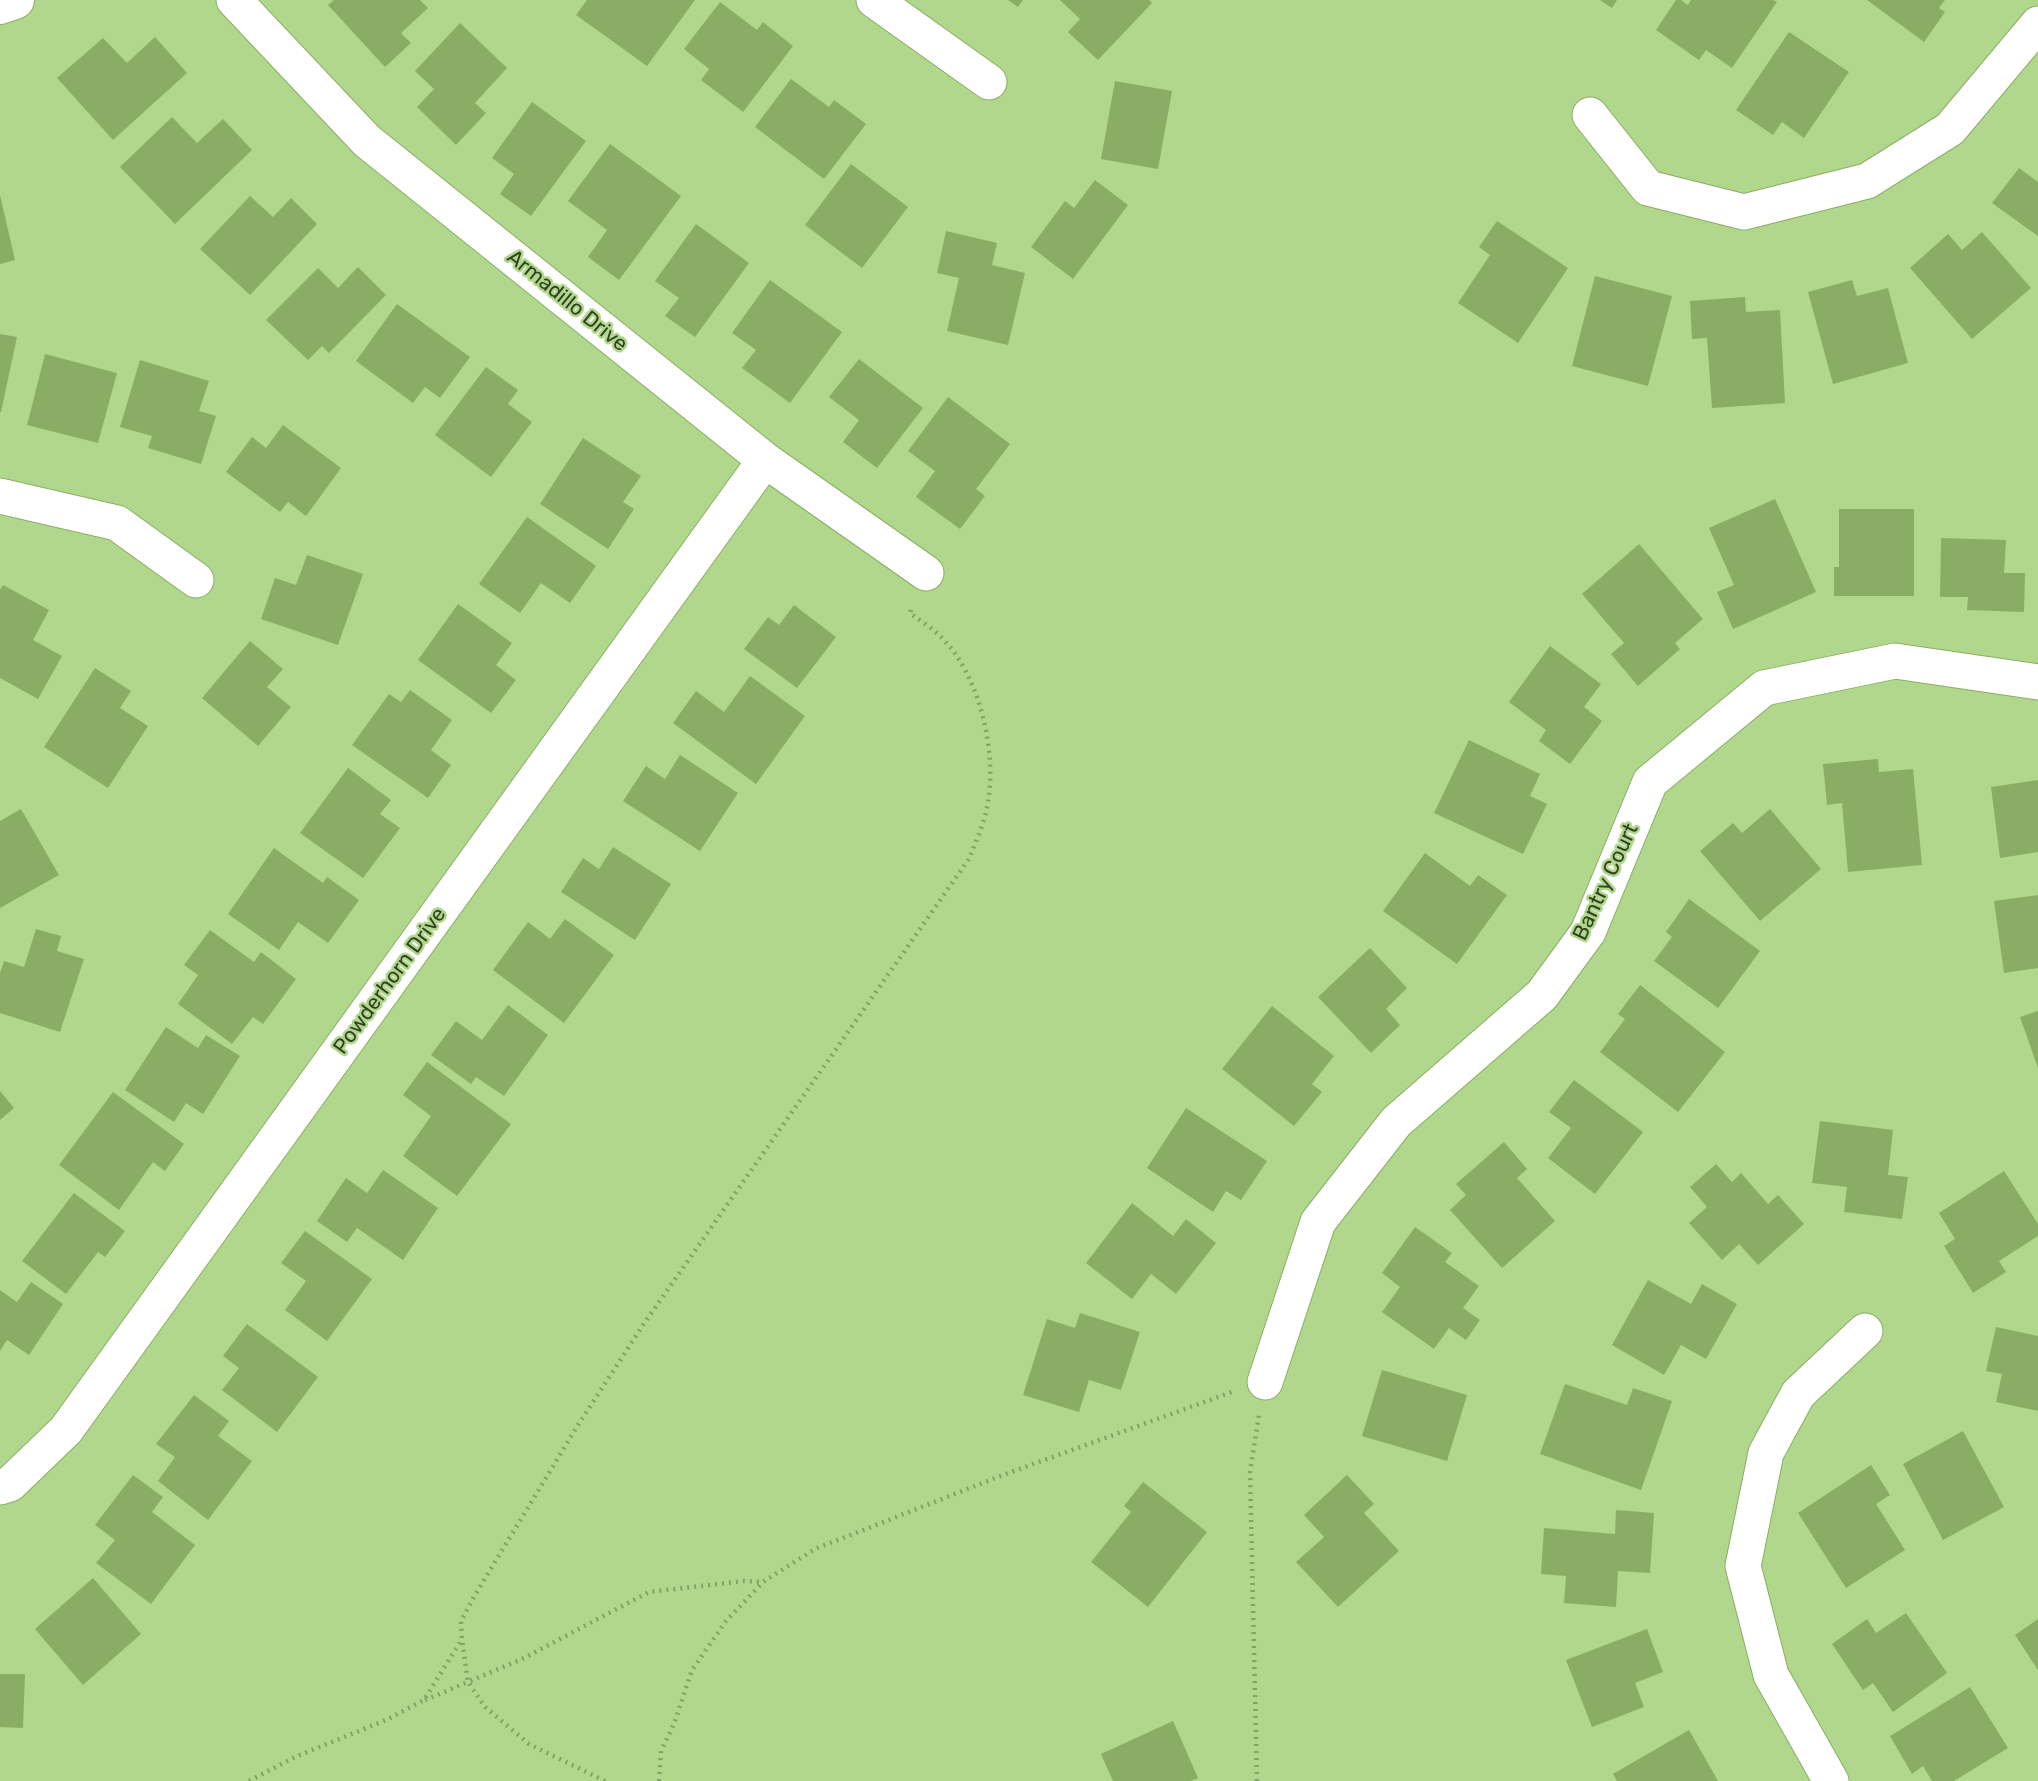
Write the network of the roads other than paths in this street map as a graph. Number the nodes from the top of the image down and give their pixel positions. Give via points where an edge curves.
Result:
1 (15, 0) edge
2 (234, 0) edge
3 (874, 0) edge
4 (0, 5) edge
5 (2038, 24) edge
6 (989, 82) dead end
7 (1590, 115) dead end
8 (765, 460) junction
9 (0, 496) edge
10 (926, 573) road end
11 (196, 580) dead end
12 (2038, 682) edge
13 (1865, 1331) dead end
14 (1265, 1382) road end
15 (0, 1488) edge
16 (1831, 1781) edge

1 - 4 street
2 - 8 street, Armadillo Drive via 367,141
3 - 6 street
5 - 7 street via 1950,129 1867,181 1744,212 1648,188
8 - 10 street, Armadillo Drive
8 - 15 street, Powderhorn Drive via 66,1430 10,1484
9 - 11 street via 117,523
12 - 14 street, Bantry Court via 1895,661 1764,688 1650,782 1588,932 1542,995 1395,1122 1318,1222
13 - 16 street via 1798,1394 1766,1453 1742,1566 1771,1675

